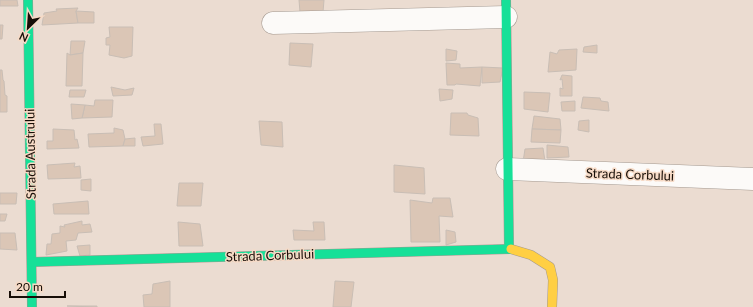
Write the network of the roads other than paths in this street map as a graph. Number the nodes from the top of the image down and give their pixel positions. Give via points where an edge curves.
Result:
1 (28, 0) edge
2 (506, 8) edge
3 (274, 23) dead end
4 (507, 169) junction
5 (753, 179) edge
6 (509, 249) junction
7 (32, 262) junction
8 (32, 307) edge
9 (552, 307) edge

1 - 7 street, Strada Austrului
2 - 3 street
2 - 4 street
4 - 5 street, Strada Corbului
4 - 6 street
6 - 7 street, Strada Corbului
6 - 9 street, Strada Corbului via 538,258 550,267 553,280
7 - 8 street, Strada Austrului

